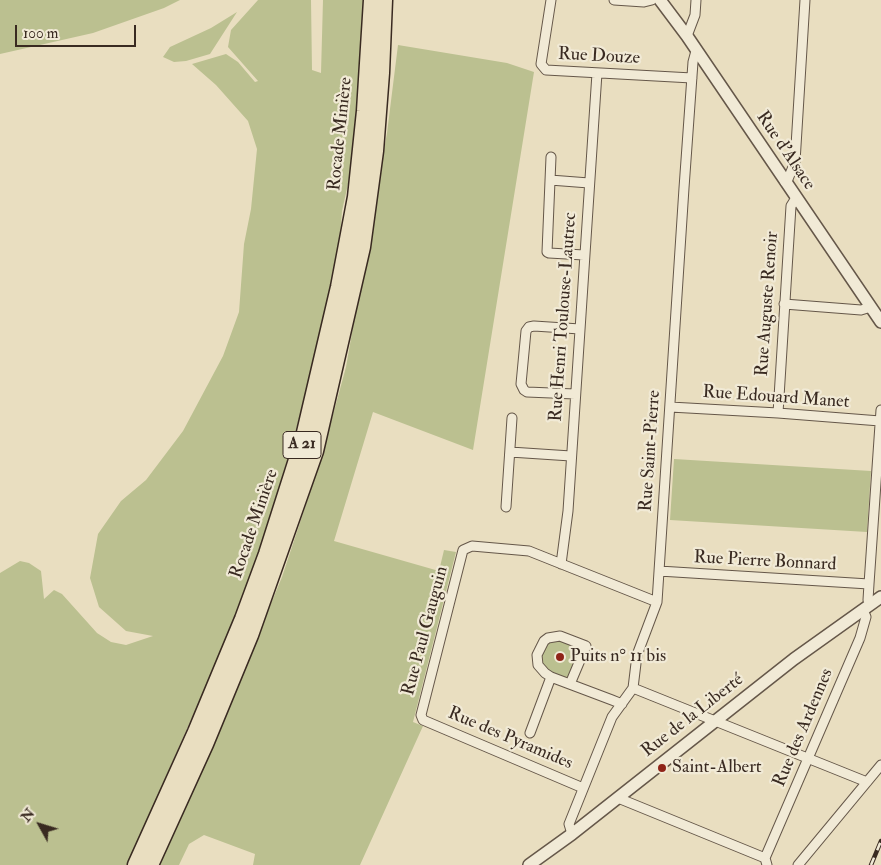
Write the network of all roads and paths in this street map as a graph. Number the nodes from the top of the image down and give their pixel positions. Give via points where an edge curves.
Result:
1 (372, 0) edge
2 (384, 0) edge
3 (551, 0) edge
4 (614, 0) edge
5 (652, 0) edge
6 (660, 0) edge
7 (696, 0) edge
8 (805, 0) edge
9 (687, 36) junction
10 (696, 51) junction
11 (597, 73) junction
12 (692, 78) junction
13 (551, 158) dead end
14 (550, 180) junction
15 (785, 182) junction
16 (589, 183) junction
17 (796, 198) junction
18 (584, 255) junction
19 (784, 304) junction
20 (877, 315) edge
21 (580, 329) junction
22 (575, 394) junction
23 (670, 408) junction
24 (881, 410) edge
25 (778, 413) junction
26 (512, 418) dead end
27 (880, 421) edge
28 (510, 452) junction
29 (571, 456) junction
30 (506, 507) dead end
31 (561, 564) junction
32 (659, 571) junction
33 (869, 584) junction
34 (881, 597) edge
35 (657, 602) junction
36 (867, 607) junction
37 (551, 677) junction
38 (570, 684) junction
39 (633, 688) junction
40 (622, 704) junction
41 (423, 720) joint
42 (716, 720) junction
43 (530, 732) dead end
44 (808, 758) junction
45 (881, 765) edge
46 (867, 782) junction
47 (583, 788) junction
48 (618, 798) junction
49 (572, 834) junction
50 (766, 862) edge
51 (136, 865) edge
52 (150, 865) edge
53 (529, 865) edge
54 (798, 865) edge

1 - 51 highway, Rocade Minière / A 21 via 366,111 356,197 303,441 243,619
2 - 52 highway, Rocade Minière / A 21 via 375,151 362,247 315,451 250,635
3 - 11 street, Rue Douze via 541,64 546,70
4 - 5 street
6 - 9 street, Rue d'Alsace
7 - 9 street via 695,15
8 - 15 street via 795,162
9 - 10 street, Rue d'Alsace
10 - 12 street, Rue Saint-Pierre
10 - 15 street, Rue d'Alsace
11 - 12 street, Rue Douze
11 - 16 street, Rue Henri Toulouse-Lautrec
12 - 23 street, Rue Saint-Pierre
13 - 14 street
14 - 16 street
14 - 18 street via 546,249 549,254
15 - 17 street, Rue d'Alsace
16 - 18 street, Rue Henri Toulouse-Lautrec
17 - 19 street, Rue Auguste Renoir via 791,206
17 - 20 street, Rue d'Alsace
18 - 21 street, Rue Henri Toulouse-Lautrec
19 - 20 street via 860,310
19 - 25 street, Rue Auguste Renoir
21 - 22 street, Rue Henri Toulouse-Lautrec
21 - 22 street via 529,327 521,384 527,392
22 - 29 street, Rue Henri Toulouse-Lautrec
23 - 25 street, Rue Edouard Manet
23 - 32 street, Rue Saint-Pierre
24 - 27 street, Rue des Ardennes
25 - 27 street, Rue Edouard Manet
26 - 28 street
27 - 33 street, Rue des Ardennes
28 - 29 street
28 - 30 street
29 - 31 street, Rue Henri Toulouse-Lautrec
31 - 35 street
31 - 41 street, Rue Paul Gauguin via 529,551 472,546 463,550 421,716
32 - 33 street, Rue Pierre Bonnard
32 - 35 street, Rue Saint-Pierre
33 - 36 street, Rue des Ardennes
34 - 36 street, Rue de la Liberté
35 - 39 street, Rue Saint-Pierre via 637,655
36 - 42 street, Rue de la Liberté
36 - 44 street, Rue des Ardennes via 860,638
37 - 38 street
37 - 38 street via 536,660 544,641 560,636 586,646
37 - 43 street
38 - 40 street
39 - 40 street, Rue Saint-Pierre
39 - 42 street
40 - 47 street, Rue Saint-Pierre via 612,717
41 - 47 street, Rue des Pyramides
42 - 44 street
42 - 48 street, Rue de la Liberté
44 - 46 street
44 - 50 street, Rue des Ardennes
45 - 46 street
46 - 54 street
47 - 49 street, Rue Saint-Pierre via 569,824
48 - 49 street, Rue de la Liberté
48 - 50 street
49 - 53 street, Rue de la Liberté

